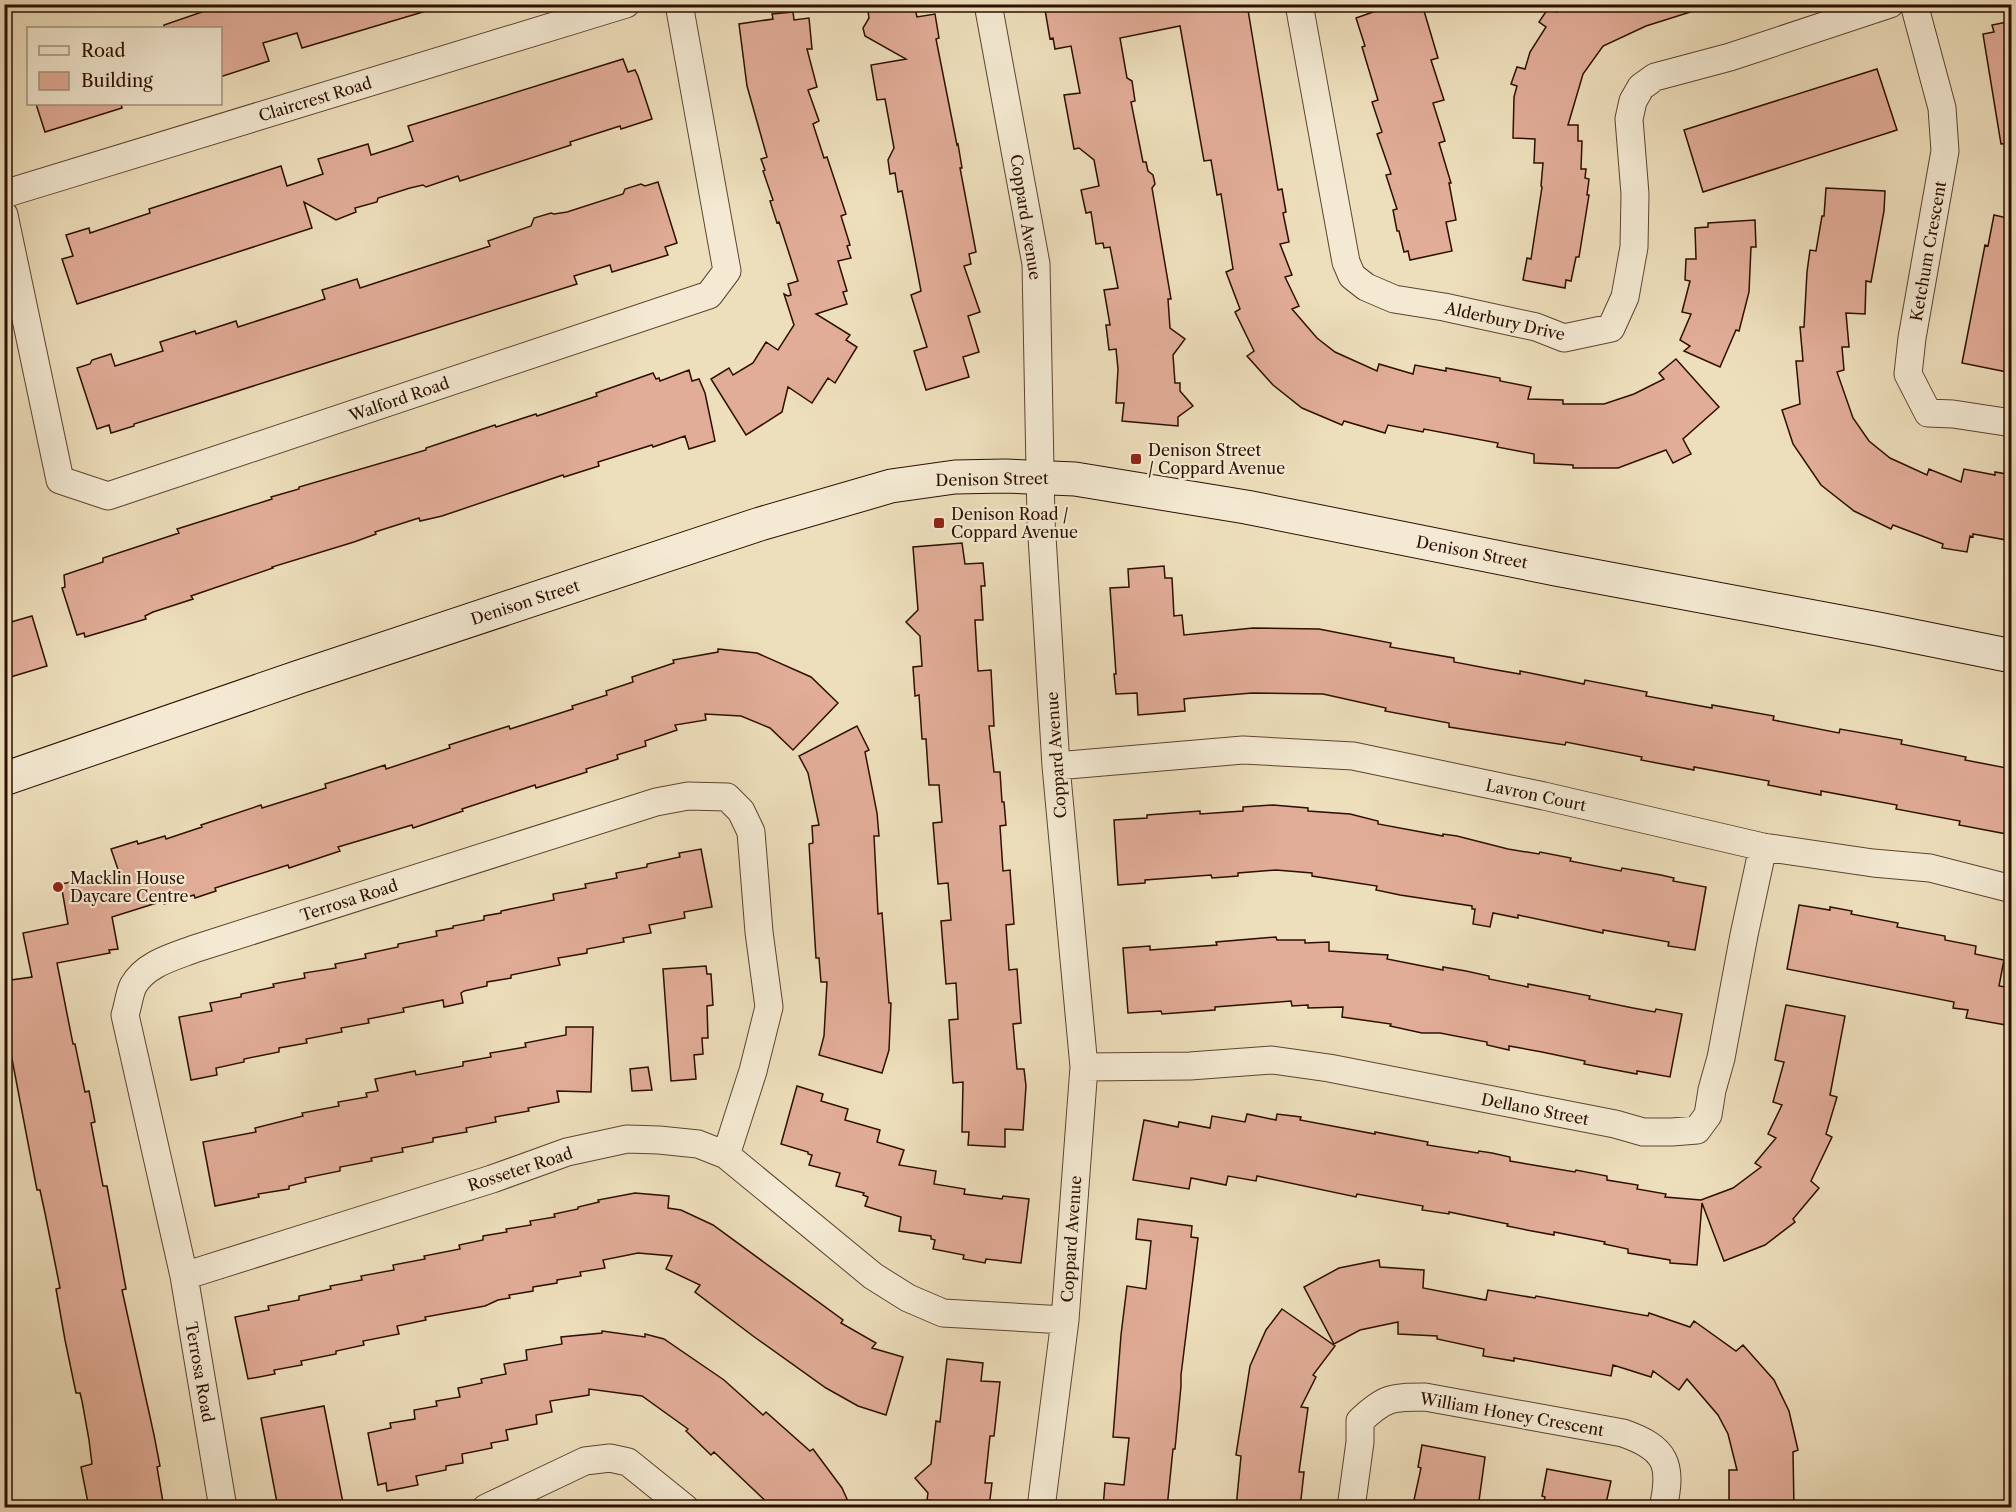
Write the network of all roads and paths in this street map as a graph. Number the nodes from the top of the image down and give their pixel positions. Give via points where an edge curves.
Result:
1 (626, 4) edge
2 (679, 4) edge
3 (988, 4) edge
4 (1299, 4) edge
5 (1890, 4) edge
6 (1914, 4) edge
7 (4, 194) edge
8 (4, 215) edge
9 (2012, 423) edge
10 (1042, 477) junction
11 (2012, 656) edge
12 (1056, 766) junction
13 (4, 779) edge
14 (1763, 847) junction
15 (2012, 889) edge
16 (1084, 1067) junction
17 (726, 1155) junction
18 (184, 1276) junction
19 (1065, 1320) junction
20 (223, 1508) edge
21 (486, 1508) edge
22 (685, 1508) edge
23 (1041, 1508) edge
24 (1351, 1508) edge
25 (1663, 1508) edge

1 - 7 street, Claircrest Road
2 - 8 street, Walford Road via 728,271 709,295 108,496 60,480
3 - 10 street, Coppard Avenue via 1036,264
4 - 5 street, Alderbury Drive via 1346,262 1352,276 1366,288 1394,299 1536,327 1564,338 1611,328 1625,297 1634,247 1635,194 1629,119 1641,87 1655,77 1730,57
6 - 9 street, Ketchum Crescent via 1942,108 1945,151 1908,374 1928,413
10 - 11 street, Denison Street via 1246,507
10 - 12 street, Coppard Avenue via 1041,520
10 - 13 street, Denison Street via 954,477 891,486 834,502 434,632
12 - 14 street, Lavron Court via 1243,750 1353,756
12 - 16 street, Coppard Avenue
14 - 15 street, Lavron Court via 1930,868
14 - 16 street, Dellano Street via 1708,1115 1697,1130 1643,1132 1329,1068 1272,1060
16 - 19 street, Coppard Avenue
17 - 18 street, Rosseter Road via 698,1144 627,1139 567,1152
17 - 18 street, Terrosa Road via 769,1007 751,832 741,811 727,796 688,796 656,802 194,949 144,972 133,987 125,1015
17 - 19 street, Rosseter Road via 873,1276 908,1298 943,1313
18 - 20 street, Terrosa Road
19 - 23 street, Coppard Avenue
21 - 22 street via 585,1461 610,1458 627,1462
24 - 25 street, William Honey Crescent via 1360,1421 1375,1407 1396,1397 1425,1397 1623,1433 1644,1441 1662,1455 1668,1484

